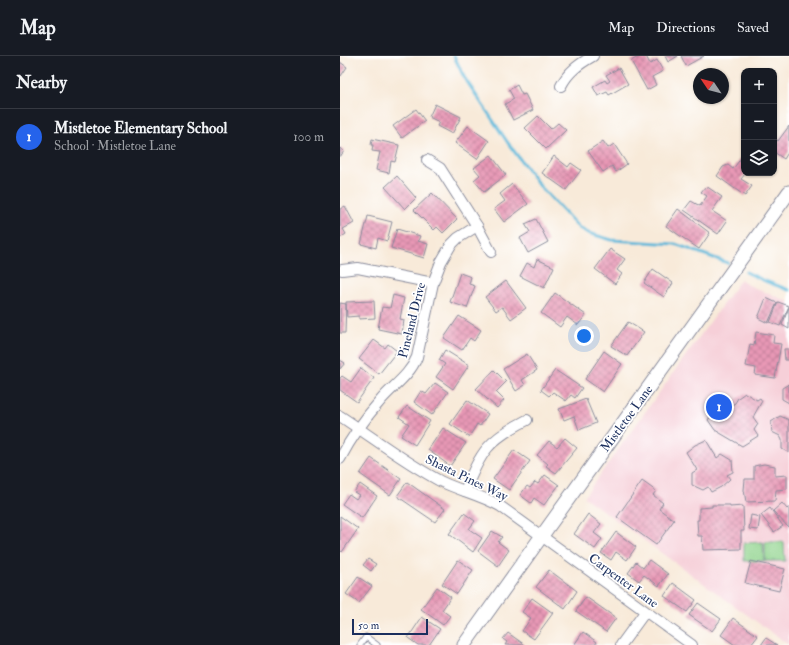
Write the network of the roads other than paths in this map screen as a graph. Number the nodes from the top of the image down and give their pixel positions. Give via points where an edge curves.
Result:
1 (593, 56) edge
2 (561, 86) dead end
3 (427, 160) dead end
4 (789, 192) edge
5 (477, 226) junction
6 (491, 252) dead end
7 (342, 270) dead end
8 (433, 283) junction
9 (340, 416) edge
10 (527, 420) dead end
11 (358, 428) junction
12 (340, 459) edge
13 (465, 491) junction
14 (541, 537) junction
15 (645, 612) junction
16 (360, 645) edge
17 (377, 645) edge
18 (464, 645) edge
19 (620, 645) edge
20 (692, 645) edge

1 - 2 street via 573,69
3 - 5 street via 440,168
4 - 14 street, Mistletoe Lane
5 - 6 street
5 - 8 street, Pineland Drive via 458,238 446,250
7 - 8 street via 358,268
8 - 11 street, Pineland Drive via 415,363
9 - 11 street, Shasta Pines Way
10 - 13 street via 491,442 479,458
11 - 12 street, Pineland Drive
11 - 13 street, Shasta Pines Way via 429,475
13 - 14 street, Shasta Pines Way via 500,506
14 - 15 street, Carpenter Lane
14 - 18 street, Mistletoe Lane
15 - 19 street
15 - 20 street, Carpenter Lane
16 - 17 lane via 366,637

